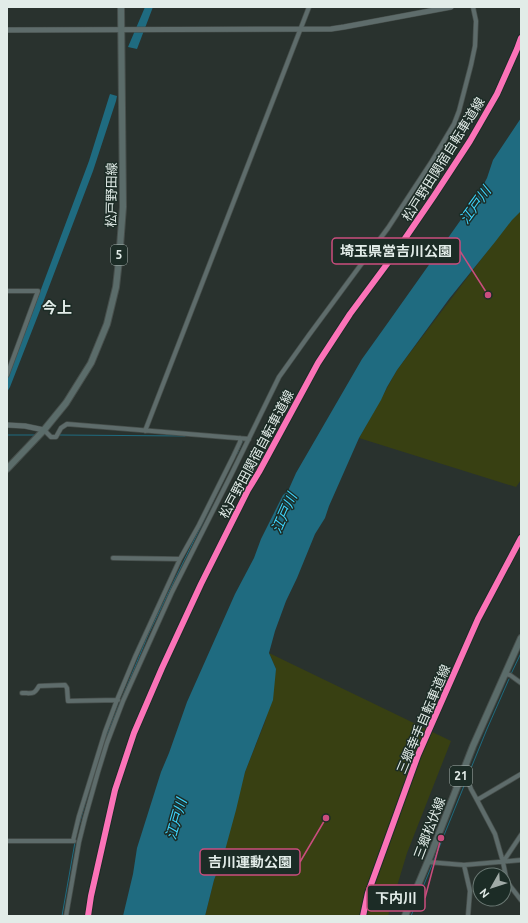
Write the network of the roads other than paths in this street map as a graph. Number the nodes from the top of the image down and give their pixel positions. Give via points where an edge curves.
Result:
1 (121, 7) edge
2 (309, 7) edge
3 (451, 7) edge
4 (473, 7) edge
5 (300, 29) junction
6 (7, 30) edge
7 (121, 30) junction
8 (7, 291) edge
9 (7, 375) edge
10 (7, 425) edge
11 (44, 430) junction
12 (145, 431) junction
13 (240, 438) junction
14 (249, 439) junction
15 (7, 469) edge
16 (113, 558) dead end
17 (180, 559) junction
18 (521, 638) edge
19 (506, 674) junction
20 (521, 683) edge
21 (22, 693) dead end
22 (117, 700) junction
23 (123, 701) junction
24 (521, 774) edge
25 (464, 779) junction
26 (476, 800) junction
27 (521, 835) edge
28 (73, 841) junction
29 (7, 842) edge
30 (79, 842) junction
31 (521, 860) edge
32 (432, 862) junction
33 (503, 862) junction
34 (464, 865) junction
35 (521, 900) edge
36 (66, 916) edge
37 (405, 916) edge
38 (468, 916) edge

1 - 7 main road, 松戸野田線 / 5
2 - 5 street
3 - 5 street via 344,27
4 - 14 street via 476,21 475,46 454,124 388,228 282,372
5 - 7 street
5 - 12 street
6 - 7 street
7 - 11 main road, 松戸野田線 / 5 via 123,206 116,287 107,324 91,363 66,403
8 - 9 street via 38,291
10 - 11 street
11 - 12 street via 52,437 56,437 67,424
11 - 15 main road, 松戸野田線 / 5
12 - 13 street
13 - 14 street
13 - 17 street via 233,457
14 - 23 street via 172,592
16 - 17 street
17 - 22 street
18 - 19 main road, 三郷松伏線 / 21
19 - 20 street
19 - 25 main road, 三郷松伏線 / 21 via 473,746
21 - 22 street via 34,693 39,686 65,685 68,700
22 - 23 street
22 - 28 street
23 - 30 street via 107,743
24 - 26 street
25 - 26 street
25 - 32 main road, 三郷松伏線 / 21
26 - 33 street via 495,834
27 - 33 street
28 - 29 street
28 - 30 street
30 - 36 street
31 - 33 street
32 - 34 street
32 - 37 main road, 三郷松伏線 / 21
33 - 34 street
33 - 35 street via 507,882
34 - 38 street via 470,891

